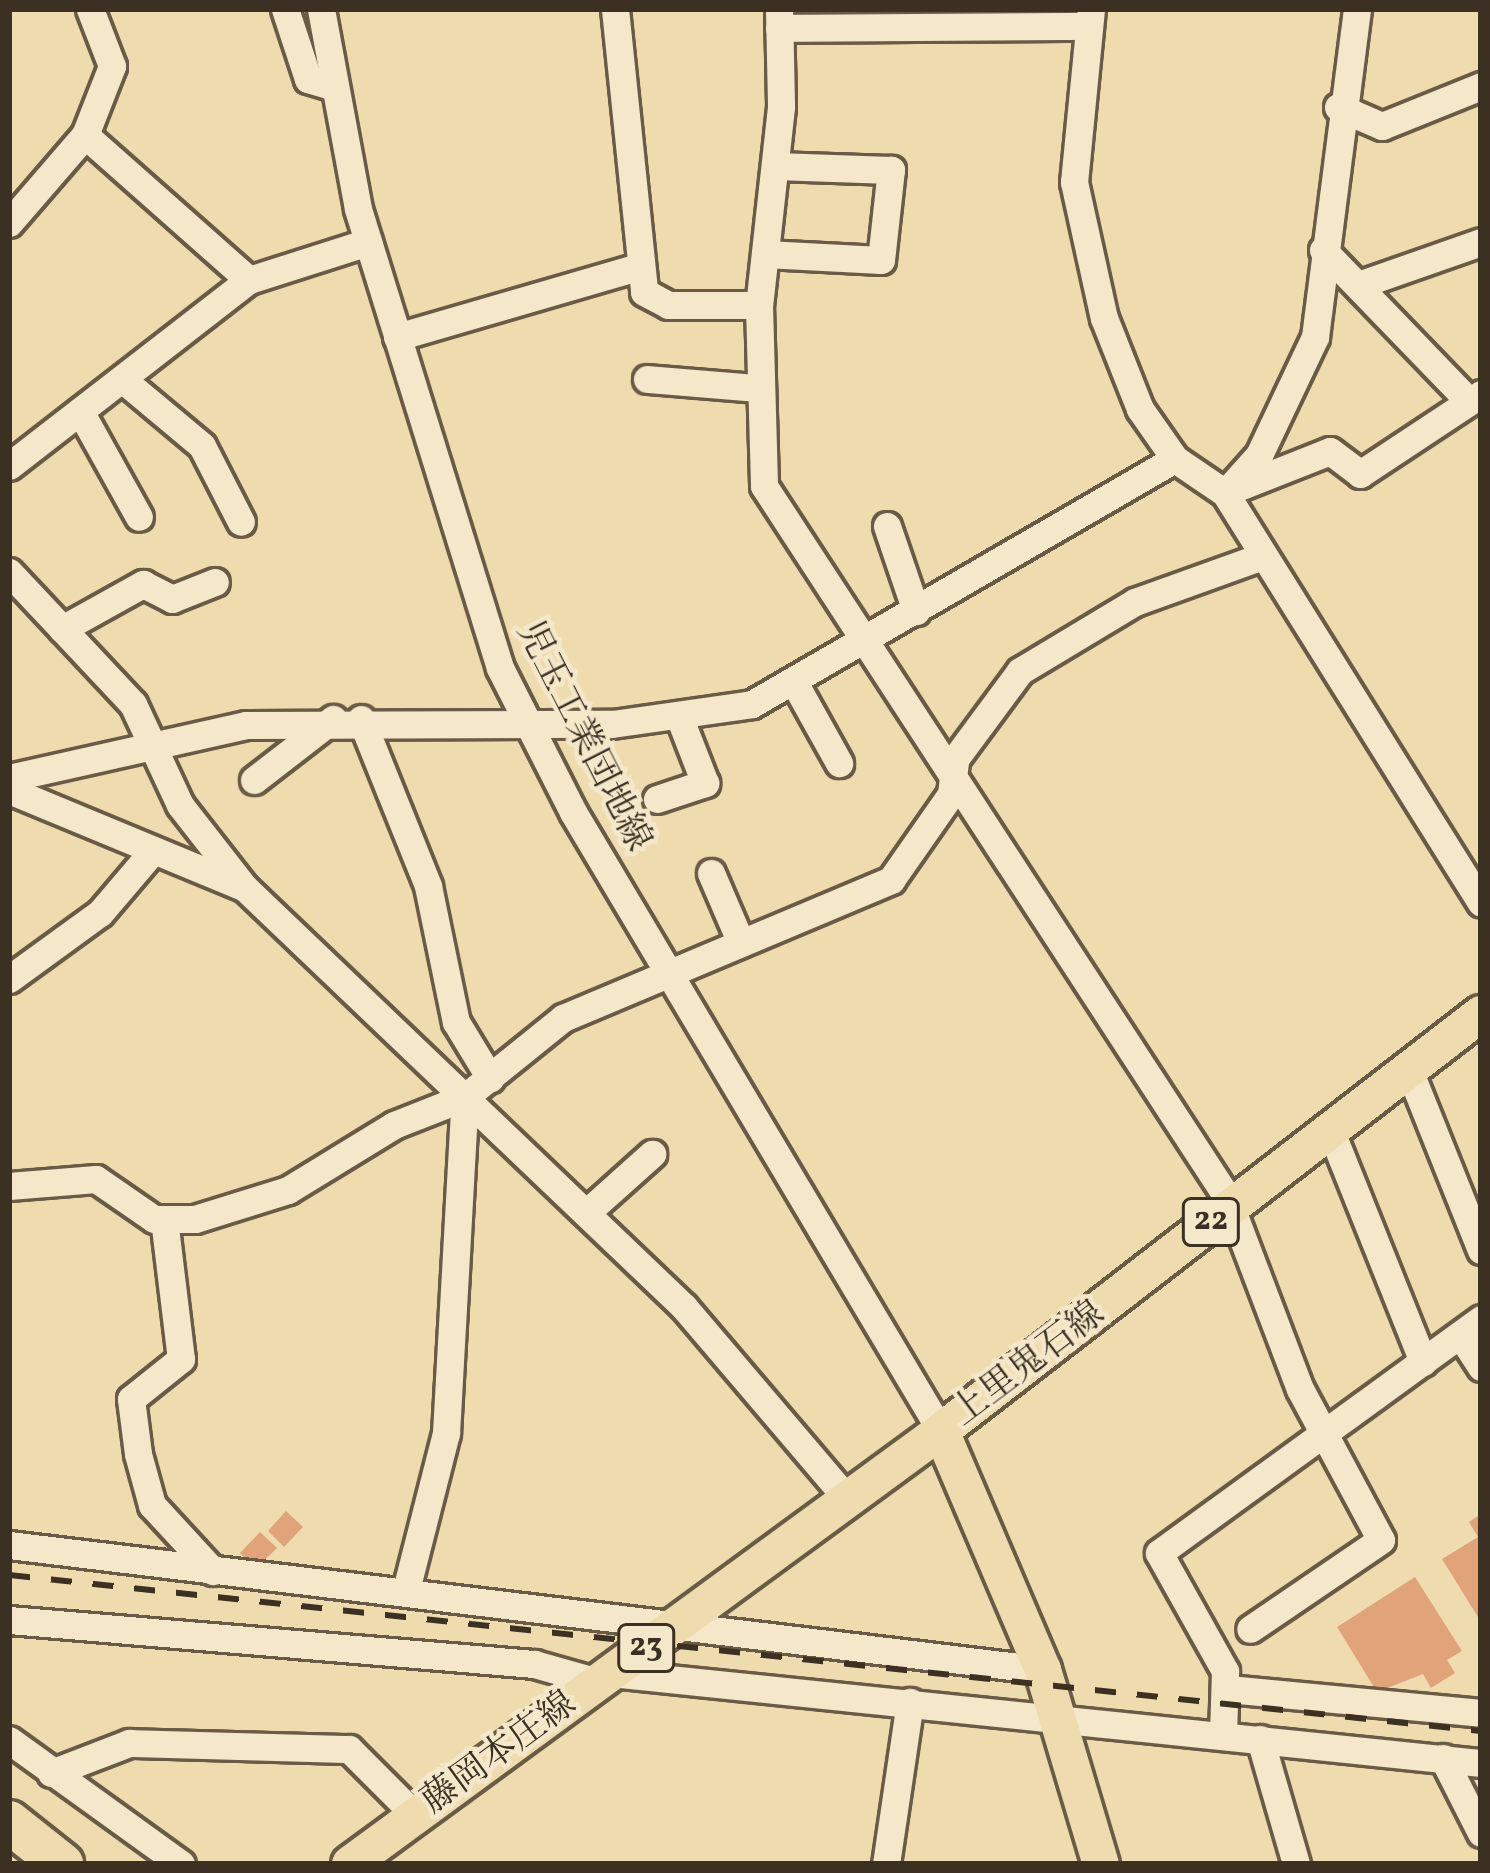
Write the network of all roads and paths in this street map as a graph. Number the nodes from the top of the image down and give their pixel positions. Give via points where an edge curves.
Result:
1 (90, 9) edge
2 (285, 9) edge
3 (321, 9) edge
4 (615, 9) edge
5 (1357, 9) edge
6 (1090, 18) edge
7 (779, 19) edge
8 (328, 85) junction
9 (1481, 86) edge
10 (1338, 107) junction
11 (85, 135) junction
12 (775, 166) junction
13 (9, 223) edge
14 (368, 242) junction
15 (1481, 242) edge
16 (1323, 250) junction
17 (765, 254) junction
18 (641, 266) junction
19 (249, 280) junction
20 (1364, 283) junction
21 (759, 305) junction
22 (397, 338) junction
23 (122, 379) junction
24 (647, 380) dead end
25 (757, 388) junction
26 (1474, 397) edge
27 (80, 411) junction
28 (1175, 459) junction
29 (9, 466) edge
30 (1225, 493) junction
31 (139, 517) dead end
32 (241, 522) dead end
33 (886, 526) dead end
34 (1257, 558) junction
35 (9, 572) edge
36 (215, 582) dead end
37 (916, 610) junction
38 (62, 629) junction
39 (866, 640) junction
40 (794, 682) junction
41 (333, 719) junction
42 (362, 719) junction
43 (680, 719) junction
44 (527, 727) junction
45 (155, 739) junction
46 (839, 763) dead end
47 (953, 776) junction
48 (9, 778) edge
49 (254, 780) dead end
50 (9, 790) edge
51 (657, 800) dead end
52 (152, 852) junction
53 (711, 873) dead end
54 (244, 887) junction
55 (1481, 902) edge
56 (742, 943) junction
57 (670, 974) junction
58 (9, 979) edge
59 (1481, 1014) edge
60 (1408, 1070) junction
61 (490, 1078) junction
62 (465, 1097) junction
63 (1330, 1130) junction
64 (652, 1154) dead end
65 (9, 1186) edge
66 (1226, 1210) junction
67 (586, 1213) junction
68 (164, 1219) junction
69 (1481, 1250) edge
70 (1471, 1327) edge
71 (1424, 1362) junction
72 (1481, 1367) edge
73 (941, 1431) junction
74 (1321, 1433) junction
75 (848, 1500) junction
76 (9, 1545) edge
77 (213, 1571) junction
78 (406, 1590) junction
79 (9, 1620) edge
80 (671, 1629) junction
81 (1250, 1629) dead end
82 (1043, 1670) junction
83 (605, 1678) junction
84 (1228, 1689) junction
85 (910, 1702) junction
86 (1481, 1713) edge
87 (1059, 1718) junction
88 (1222, 1735) junction
89 (1260, 1739) junction
90 (9, 1740) edge
91 (1443, 1759) junction
92 (1481, 1762) edge
93 (51, 1773) junction
94 (416, 1816) junction
95 (9, 1822) edge
96 (1481, 1833) edge
97 (62, 1864) edge
98 (182, 1864) edge
99 (350, 1864) edge
100 (886, 1864) edge
101 (1101, 1864) edge
102 (1296, 1864) edge

1 - 11 street via 112,66
2 - 8 street via 308,79
3 - 8 street, 児玉工業団地線
4 - 18 street
5 - 10 street
6 - 7 street
6 - 28 street via 1074,182 1104,318 1140,409
7 - 12 street
8 - 14 street, 児玉工業団地線
9 - 10 street via 1382,126
10 - 16 street
11 - 13 street
11 - 19 street
12 - 17 street
12 - 17 street via 891,170 884,237 881,260
14 - 19 street
14 - 22 street, 児玉工業団地線
15 - 20 street
16 - 20 street
16 - 30 street via 1305,374
17 - 21 street
18 - 21 street via 644,292 668,305
18 - 22 street
19 - 23 street
20 - 26 street
21 - 25 street
22 - 44 street, 児玉工業団地線 via 482,621
23 - 27 street
23 - 32 street via 202,446
24 - 25 street
25 - 39 street via 764,486
26 - 30 street via 1360,475 1330,451
27 - 29 street
27 - 31 street
28 - 30 street
28 - 37 street
30 - 34 street
33 - 37 street
34 - 47 street via 1135,602 1043,652 980,721
34 - 55 street
35 - 38 street
36 - 38 street via 172,598 143,584
37 - 39 street
38 - 45 street
39 - 40 street
39 - 47 street
40 - 43 street
40 - 46 street
41 - 42 street
41 - 45 street
41 - 49 street
42 - 44 street
42 - 61 street via 428,886 456,1022
43 - 44 street
43 - 51 street via 704,783
44 - 57 street, 児玉工業団地線
45 - 48 street
45 - 54 street via 180,805
47 - 56 street via 892,880
47 - 66 street
50 - 52 street
52 - 54 street
52 - 58 street via 100,913
53 - 56 street
54 - 62 street
56 - 57 street
57 - 61 street via 563,1018
57 - 73 street, 児玉工業団地線
59 - 60 main road, 上里鬼石線 / 22
60 - 63 main road, 上里鬼石線 / 22
60 - 69 street
61 - 62 street
62 - 67 street
62 - 68 street via 394,1125 288,1190
62 - 78 street via 446,1433
63 - 66 main road, 上里鬼石線 / 22
63 - 71 street
64 - 67 street
65 - 68 street via 96,1179
66 - 73 main road, 上里鬼石線 / 22
66 - 74 street
67 - 75 street
68 - 77 street via 181,1359 131,1399 138,1454 152,1505
70 - 71 street
70 - 72 street
71 - 74 street
73 - 75 main road, 藤岡本庄線 / 23
73 - 82 main road, 上里鬼石線
74 - 81 street via 1381,1540
74 - 84 street via 1159,1553
75 - 80 main road, 藤岡本庄線 / 23
76 - 77 street
77 - 78 street
78 - 80 street
79 - 83 street via 534,1664
80 - 82 street
80 - 83 main road, 藤岡本庄線 / 23
82 - 87 main road, 上里鬼石線
83 - 85 street
83 - 94 main road, 藤岡本庄線 / 23
84 - 86 street
84 - 88 street
85 - 87 street
85 - 100 street
87 - 88 street
87 - 101 main road, 上里鬼石線
88 - 89 street
89 - 91 street
89 - 102 street
90 - 93 street
91 - 92 street
91 - 96 street
93 - 94 street via 129,1743 349,1749
93 - 98 street
94 - 99 main road, 藤岡本庄線 / 23
95 - 97 highway

